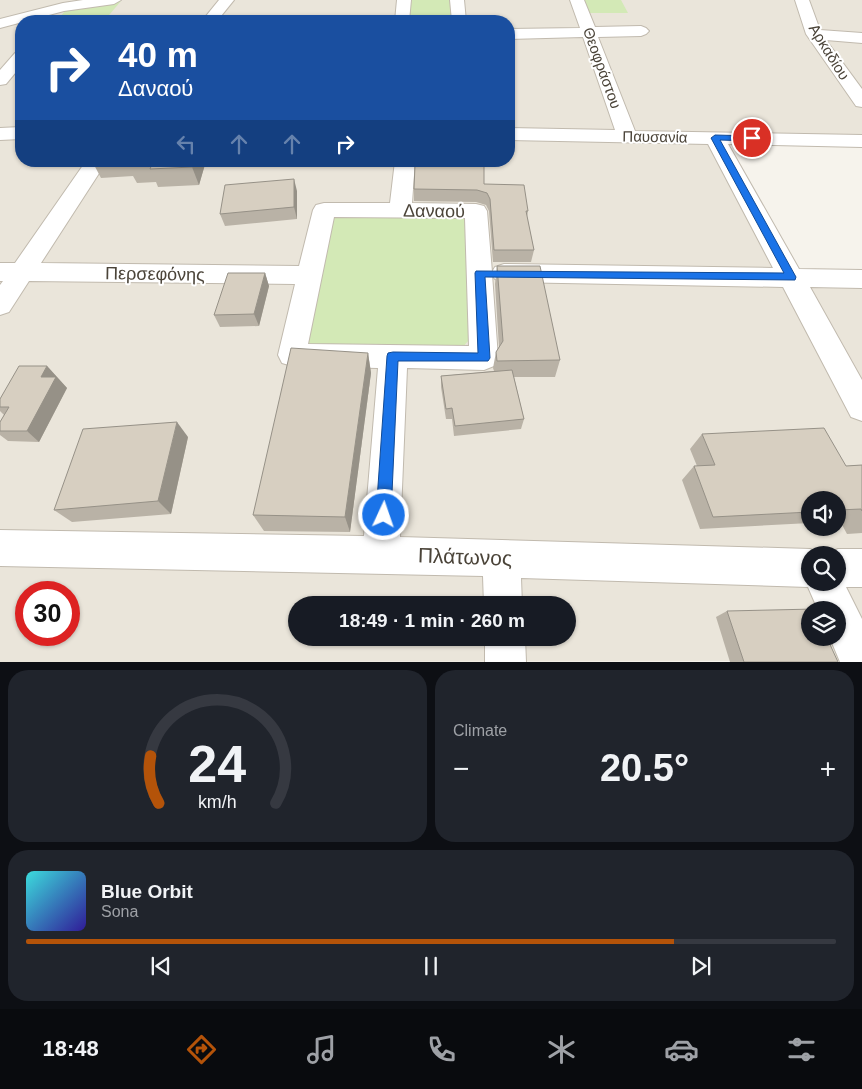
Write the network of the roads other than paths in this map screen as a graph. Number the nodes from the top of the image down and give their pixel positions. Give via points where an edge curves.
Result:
1 (127, 0) edge
2 (227, 0) edge
3 (404, 0) edge
4 (457, 0) edge
5 (577, 0) edge
6 (802, 0) edge
7 (63, 7) junction
8 (115, 7) edge
9 (33, 15) edge
10 (59, 15) edge
11 (214, 15) edge
12 (403, 15) edge
13 (458, 15) edge
14 (15, 20) edge
15 (0, 24) edge
16 (641, 31) dead end
17 (588, 32) junction
18 (515, 34) edge
19 (814, 34) junction
20 (862, 38) edge
21 (15, 63) edge
22 (0, 80) edge
23 (862, 102) edge
24 (0, 134) edge
25 (15, 134) edge
26 (515, 134) edge
27 (627, 136) junction
28 (715, 138) junction
29 (862, 141) edge
30 (92, 167) edge
31 (404, 167) edge
32 (400, 210) junction
33 (11, 272) edge
34 (480, 273) junction
35 (309, 275) junction
36 (791, 277) junction
37 (862, 279) edge
38 (0, 305) edge
39 (393, 356) junction
40 (862, 408) edge
41 (0, 548) edge
42 (381, 555) junction
43 (501, 558) junction
44 (801, 568) edge
45 (846, 568) edge
46 (862, 568) edge
47 (503, 596) edge
48 (846, 630) edge
49 (505, 646) edge
50 (506, 662) edge
51 (861, 662) edge

1 - 8 street
2 - 11 street
3 - 12 street
4 - 13 street
5 - 17 street, Θεοφράστου
6 - 19 street, Αρκαδίου
7 - 8 street
7 - 9 street
7 - 10 street
14 - 15 street
16 - 17 street
17 - 18 street
17 - 27 street, Θεοφράστου
19 - 20 street
19 - 23 street, Αρκαδίου
21 - 22 street
24 - 25 street
26 - 27 street, Παυσανία
27 - 28 street, Παυσανία
28 - 29 street, Παυσανία
28 - 36 street
30 - 33 street
31 - 32 street
32 - 34 street, Δαναού via 476,211
32 - 35 street, Δαναού via 324,210
33 - 35 street, Περσεφόνης
33 - 38 street
34 - 36 street
34 - 39 street, Δαναού via 484,358
35 - 39 street, Δαναού via 292,355
36 - 37 street
36 - 40 street
39 - 42 street
41 - 42 street, Πλάτωνος
42 - 43 street, Πλάτωνος
43 - 44 street, Πλάτωνος
43 - 47 street
45 - 46 street
48 - 51 street
49 - 50 street

